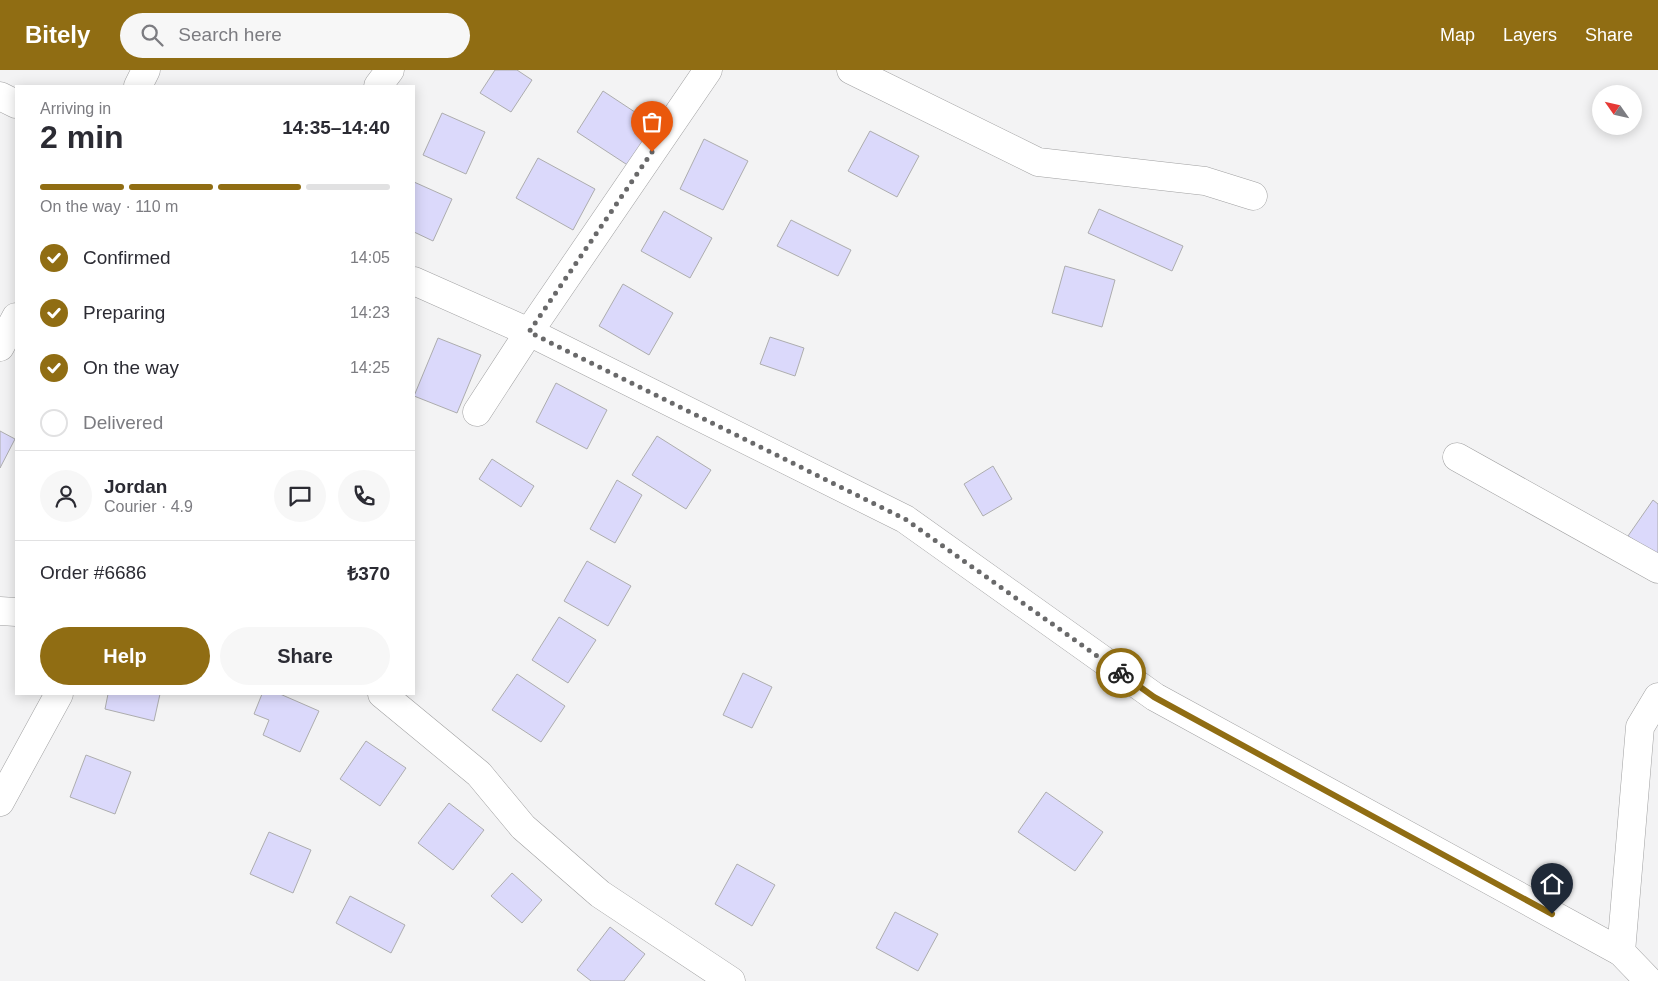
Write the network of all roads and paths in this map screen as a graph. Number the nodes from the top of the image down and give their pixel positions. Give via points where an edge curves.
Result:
1 (146, 70) edge
2 (390, 70) edge
3 (708, 70) edge
4 (851, 70) edge
5 (138, 85) edge
6 (379, 85) edge
7 (0, 96) edge
8 (15, 104) edge
9 (1254, 196) dead end
10 (415, 281) edge
11 (15, 320) edge
12 (529, 332) junction
13 (0, 347) edge
14 (477, 412) dead end
15 (1457, 457) dead end
16 (1658, 569) edge
17 (0, 611) edge
18 (15, 612) edge
19 (58, 695) edge
20 (383, 695) edge
21 (1658, 697) edge
22 (0, 802) edge
23 (1621, 952) junction
24 (731, 981) edge
25 (1649, 981) edge

1 - 5 street
2 - 6 street
3 - 12 street
4 - 9 street via 1038,162 1205,181
7 - 8 street
10 - 12 street
11 - 13 street
12 - 14 street
12 - 23 street via 905,519 1154,697
15 - 16 street
17 - 18 street
19 - 22 street
20 - 24 street via 479,774 523,827 600,894
21 - 23 street via 1640,727
23 - 25 street

